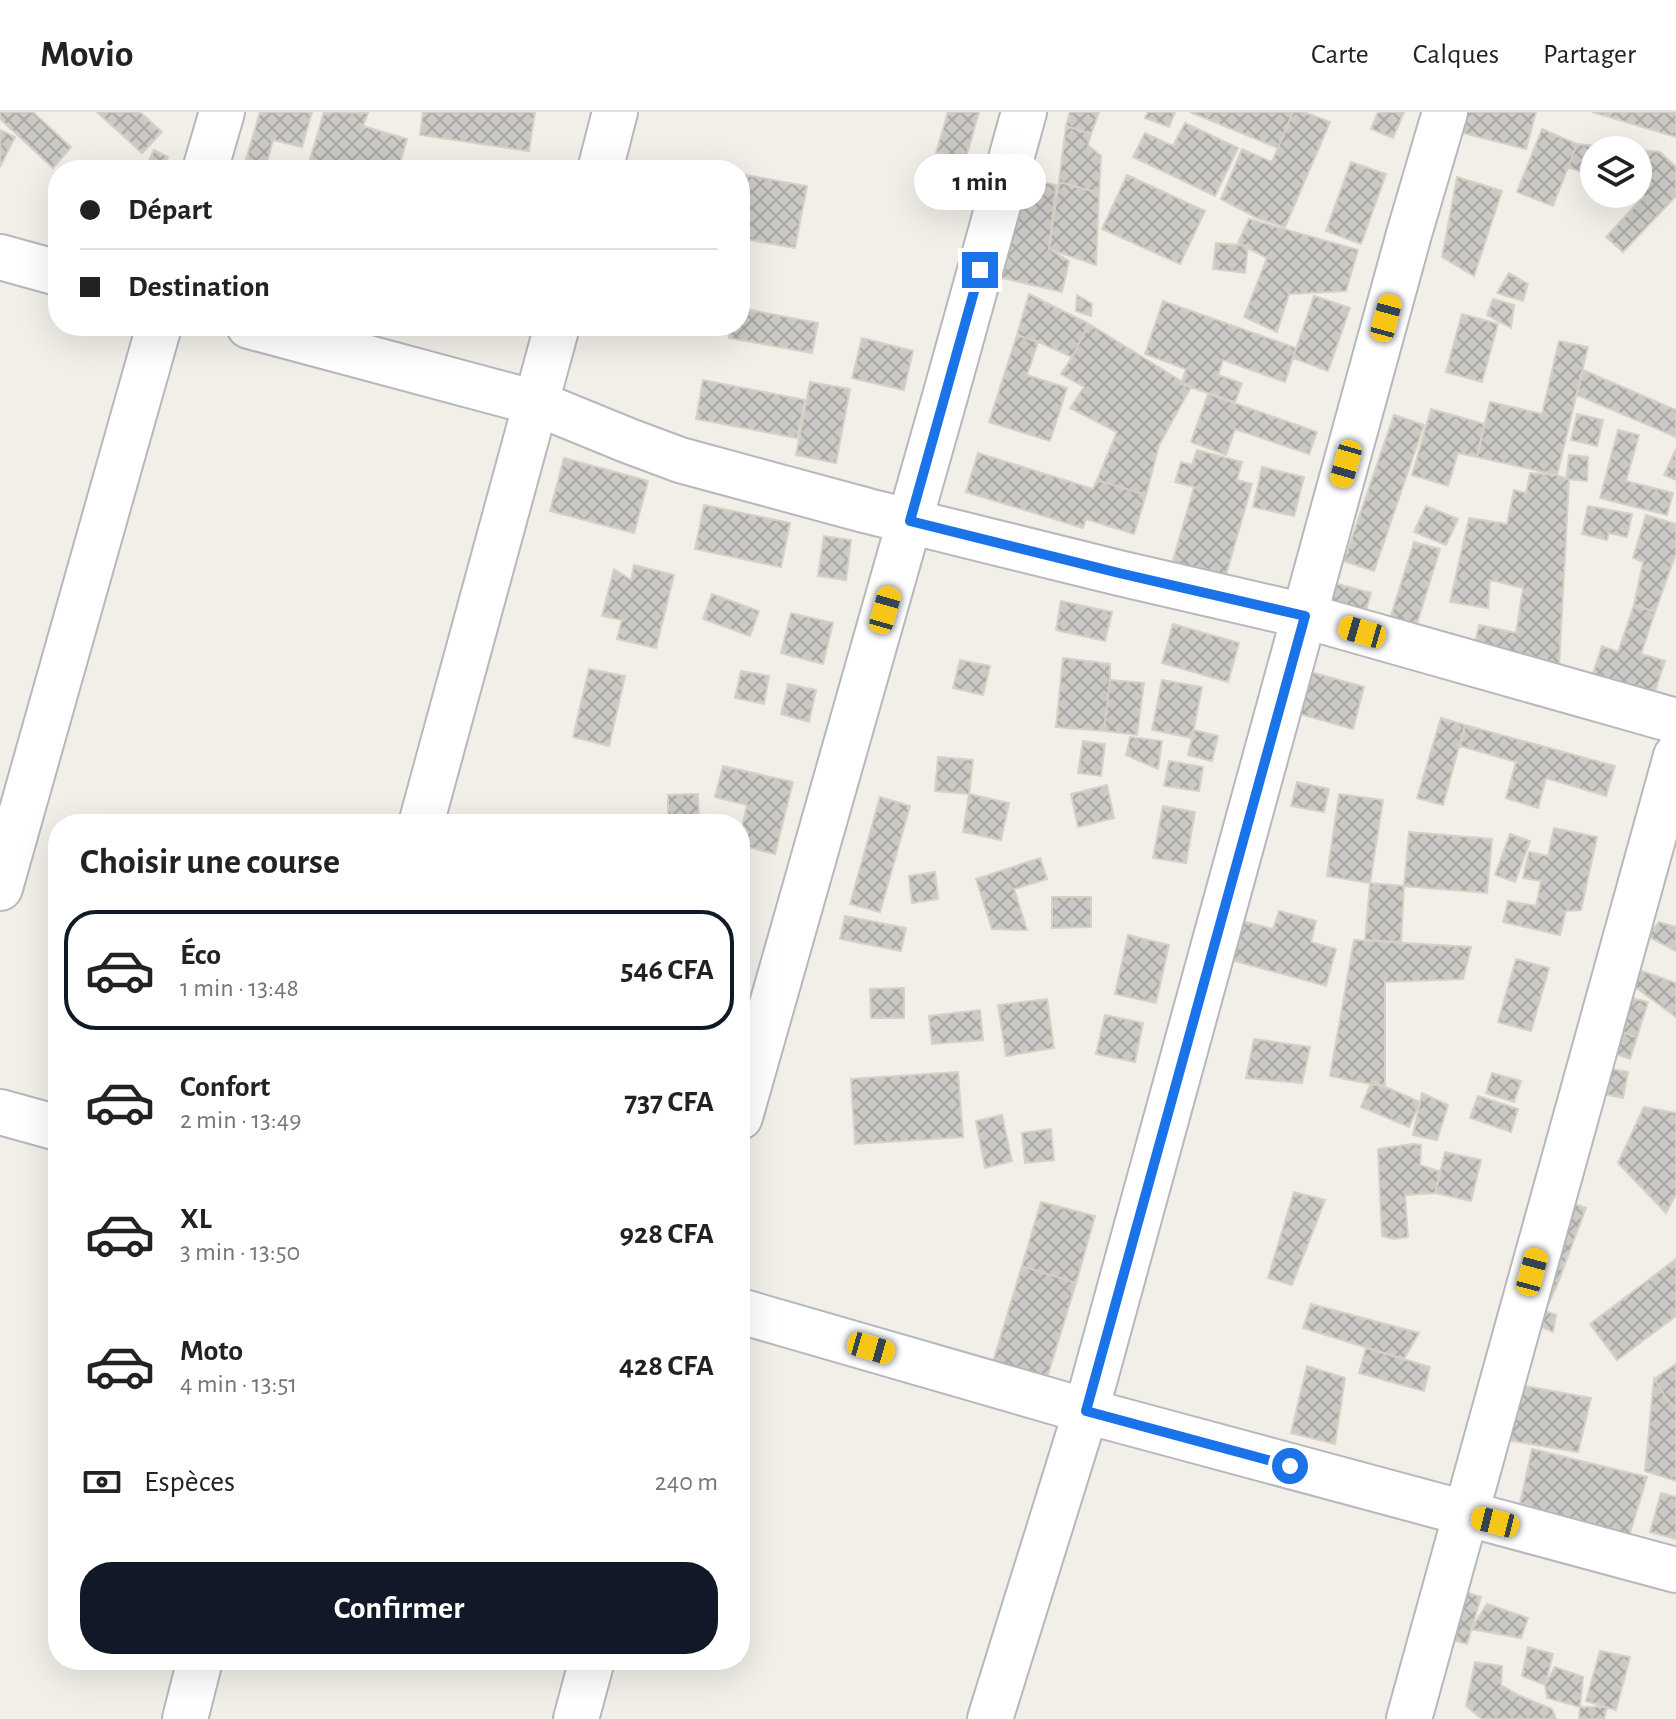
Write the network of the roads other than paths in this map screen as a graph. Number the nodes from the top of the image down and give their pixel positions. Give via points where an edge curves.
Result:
1 (222, 112) edge
2 (615, 112) edge
3 (1024, 112) edge
4 (1445, 112) edge
5 (208, 160) edge
6 (603, 160) edge
7 (0, 257) edge
8 (48, 270) edge
9 (156, 336) edge
10 (286, 336) edge
11 (554, 336) edge
12 (536, 403) junction
13 (910, 521) junction
14 (1305, 616) junction
15 (1676, 721) edge
16 (1676, 756) edge
17 (424, 814) edge
18 (0, 888) edge
19 (750, 1082) edge
20 (0, 1112) edge
21 (48, 1125) edge
22 (750, 1314) edge
23 (1086, 1411) junction
24 (1465, 1514) junction
25 (1676, 1570) edge
26 (197, 1670) edge
27 (589, 1670) edge
28 (185, 1719) edge
29 (576, 1719) edge
30 (990, 1719) edge
31 (1409, 1719) edge

1 - 5 street
2 - 6 street
3 - 13 street
4 - 14 street
7 - 8 street
9 - 18 street
10 - 12 street
11 - 12 street
12 - 13 street via 680,460
12 - 17 street
13 - 14 street
13 - 19 street
14 - 15 street
14 - 23 street
16 - 24 street
20 - 21 street
22 - 23 street
23 - 24 street
23 - 30 street
24 - 25 street
24 - 31 street
26 - 28 street
27 - 29 street

